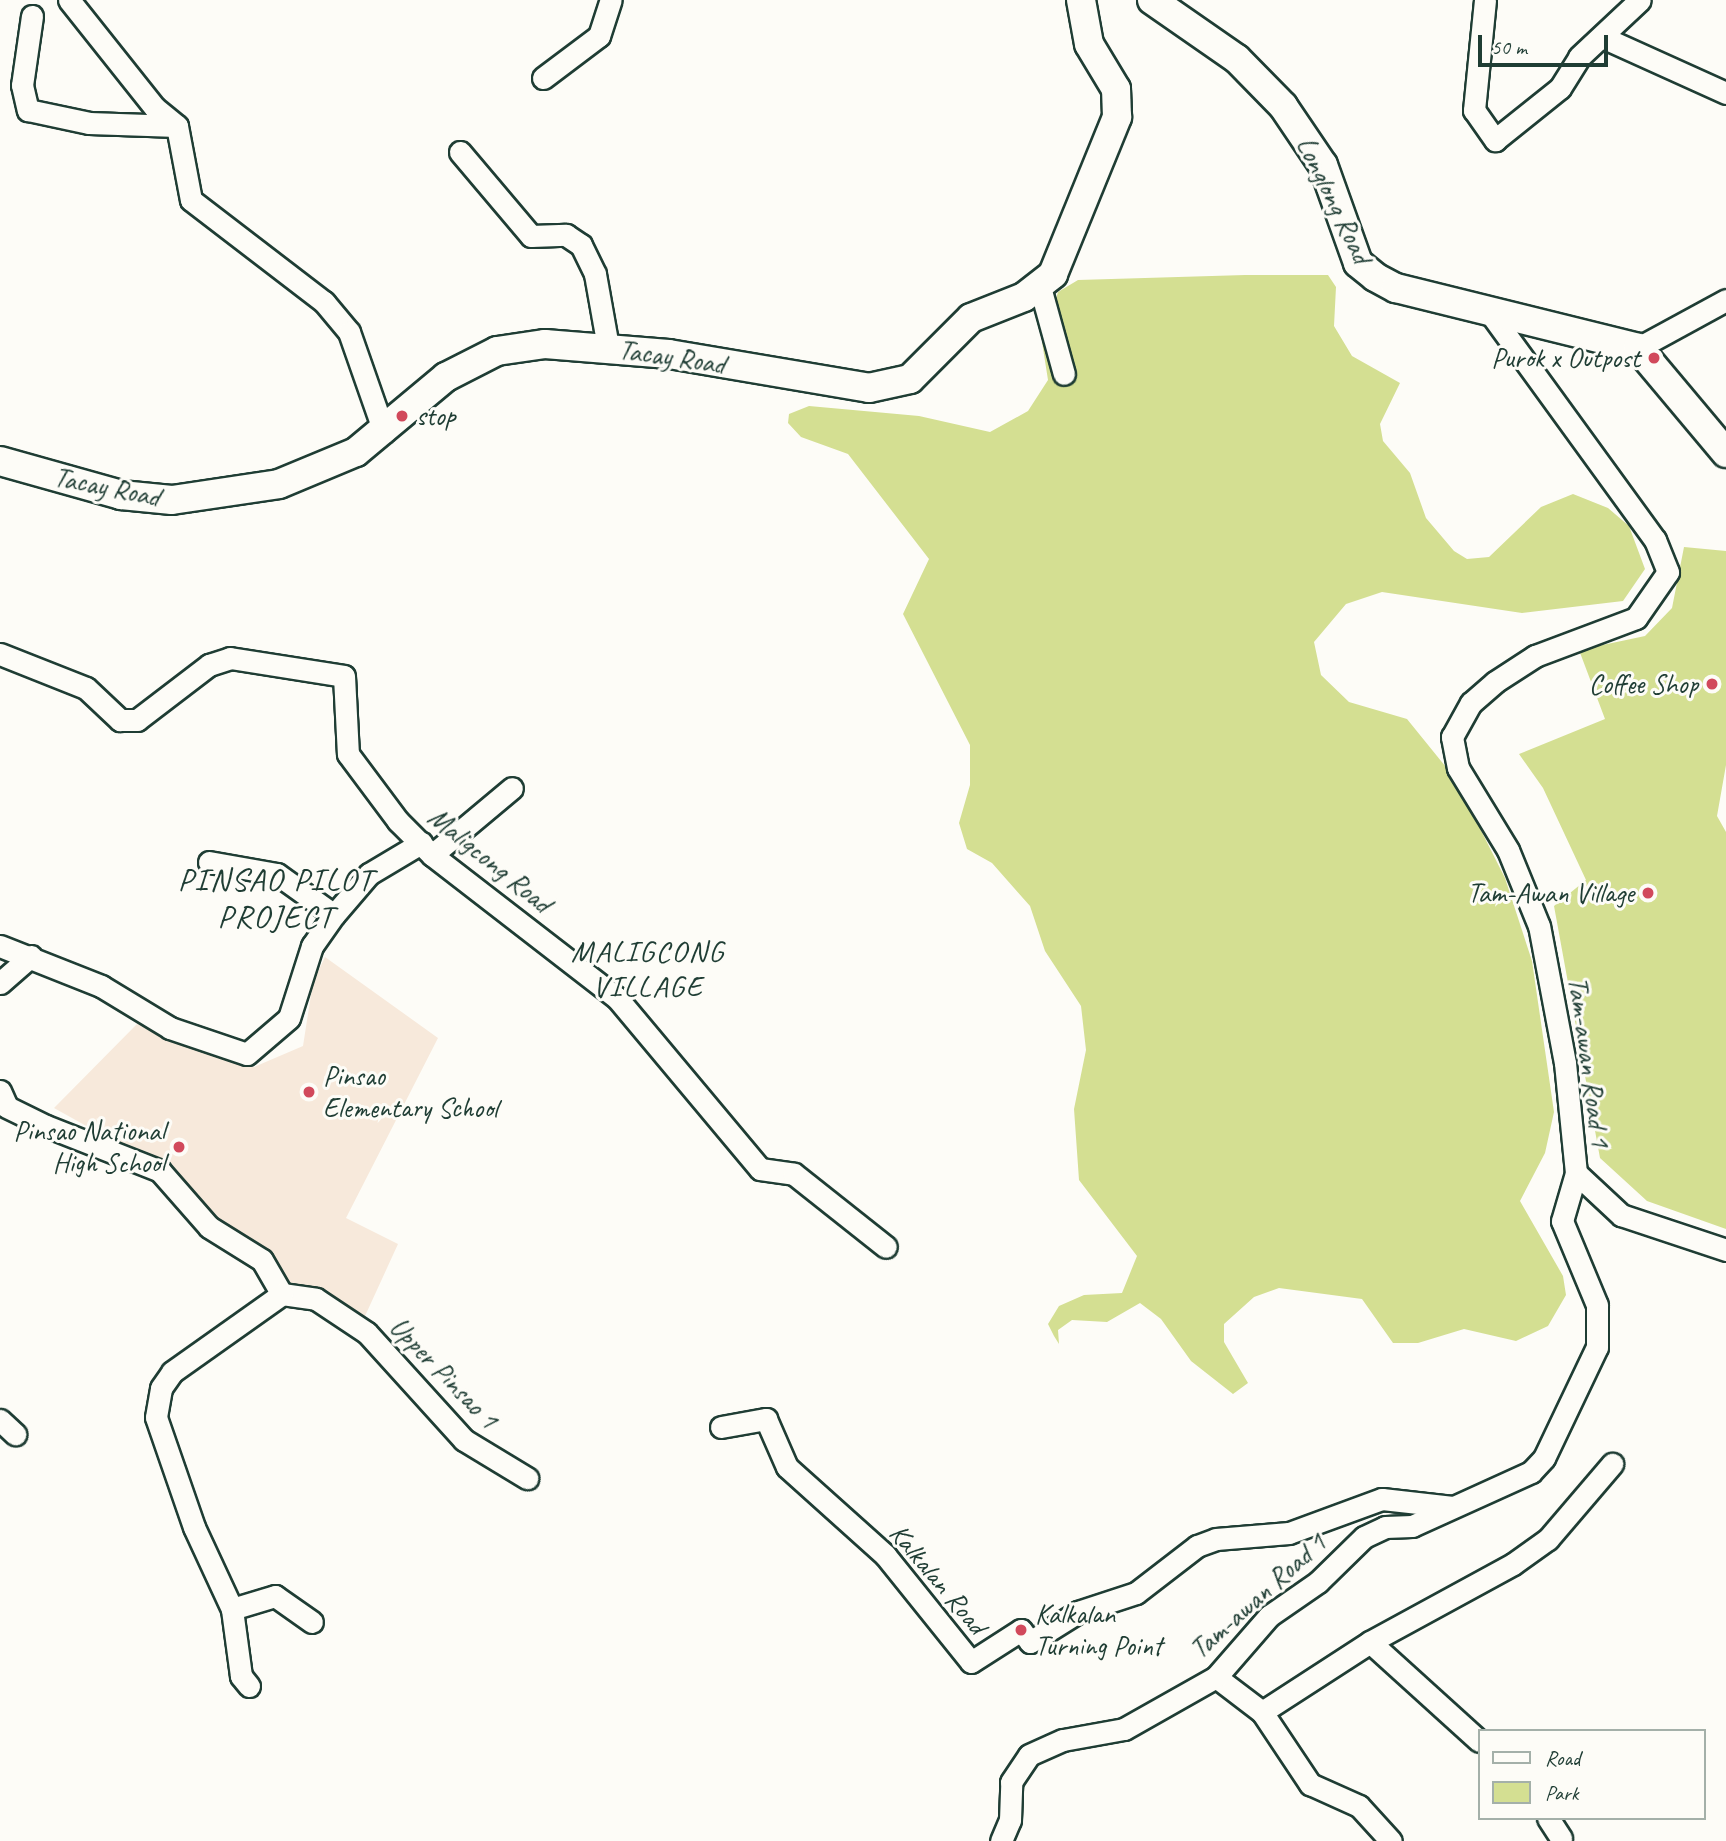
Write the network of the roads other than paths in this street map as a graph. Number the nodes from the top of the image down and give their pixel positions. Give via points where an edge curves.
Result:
1 (69, 0) edge
2 (611, 0) edge
3 (1081, 0) edge
4 (1152, 0) edge
5 (1485, 0) edge
6 (1640, 0) edge
7 (32, 16) dead end
8 (1602, 37) junction
9 (543, 78) dead end
10 (1726, 93) edge
11 (177, 126) junction
12 (460, 152) dead end
13 (1040, 288) junction
14 (1726, 300) edge
15 (1490, 313) junction
16 (608, 347) junction
17 (1638, 348) junction
18 (1064, 374) dead end
19 (384, 432) junction
20 (1726, 453) edge
21 (0, 461) edge
22 (0, 654) edge
23 (513, 788) dead end
24 (427, 849) junction
25 (209, 862) dead end
26 (334, 915) junction
27 (0, 946) edge
28 (31, 956) junction
29 (0, 983) edge
30 (0, 1091) edge
31 (1576, 1173) junction
32 (886, 1247) dead end
33 (1726, 1250) edge
34 (282, 1294) junction
35 (721, 1427) dead end
36 (1612, 1464) dead end
37 (527, 1478) dead end
38 (1453, 1507) junction
39 (232, 1609) junction
40 (312, 1622) dead end
41 (1370, 1642) junction
42 (1216, 1676) junction
43 (249, 1686) dead end
44 (1262, 1712) junction
45 (1478, 1740) edge
46 (1549, 1820) edge
47 (1561, 1838) dead end
48 (1001, 1841) edge
49 (1391, 1841) edge

1 - 11 street via 155,108
2 - 9 street via 599,36
3 - 13 main road via 1089,44 1116,89 1117,117 1053,274
4 - 15 main road, Longlong Road via 1237,59 1283,106 1323,165 1358,263 1396,288
5 - 8 street via 1474,110 1494,140 1559,88 1579,57
6 - 8 street
7 - 11 street via 22,85 28,110 89,123
8 - 10 street
11 - 19 street via 191,200 324,302 349,332
12 - 16 street via 531,236 566,235 581,245 595,274
13 - 16 main road, Tacay Road via 971,318 910,379 891,385 822,382
13 - 18 street
14 - 17 street
15 - 17 main road, Longlong Road
15 - 31 street, Tam-awan Road 1 via 1655,540 1668,572 1636,618 1535,656 1495,682 1471,703 1452,737 1458,768 1508,850 1539,926 1565,1063
16 - 19 main road, Tacay Road via 545,344 497,351 446,377
17 - 20 main road
19 - 21 main road, Tacay Road via 309,475 182,499 121,495
22 - 24 street, Maligcong Road via 86,688 120,720 137,720 209,665 230,658 334,671 349,687 348,754 356,772
23 - 24 street
24 - 26 street via 369,874
24 - 32 street, Maligcong Road via 617,998 760,1169 794,1174
25 - 26 street via 278,874
26 - 28 street via 312,946 289,1017 247,1054 170,1028 101,986
27 - 28 street
28 - 29 street
30 - 34 street via 7,1107 160,1171 209,1227 262,1260
31 - 33 street via 1621,1215
31 - 38 street, Tam-awan Road 1 via 1562,1221 1597,1305 1597,1348 1544,1458 1531,1472
34 - 37 street, Upper Pinsao 1 via 316,1300 368,1333 464,1440
34 - 39 street via 187,1358 161,1388 156,1417 164,1450
35 - 38 street, Kalkalan Road via 766,1419 788,1467 885,1555 971,1662 1021,1630 1030,1642 1078,1612 1136,1593 1197,1546 1216,1539 1289,1532 1382,1499
36 - 41 street via 1548,1539
38 - 42 street, Tam-awan Road 1 via 1364,1537 1318,1582 1269,1616
39 - 40 street via 275,1596
39 - 43 street via 241,1676
41 - 44 street
41 - 45 street
42 - 44 street
42 - 48 street, Tam-awan Road 1 via 1124,1729 1063,1740 1029,1755 1011,1782
44 - 49 street via 1310,1784 1359,1806
46 - 47 street

